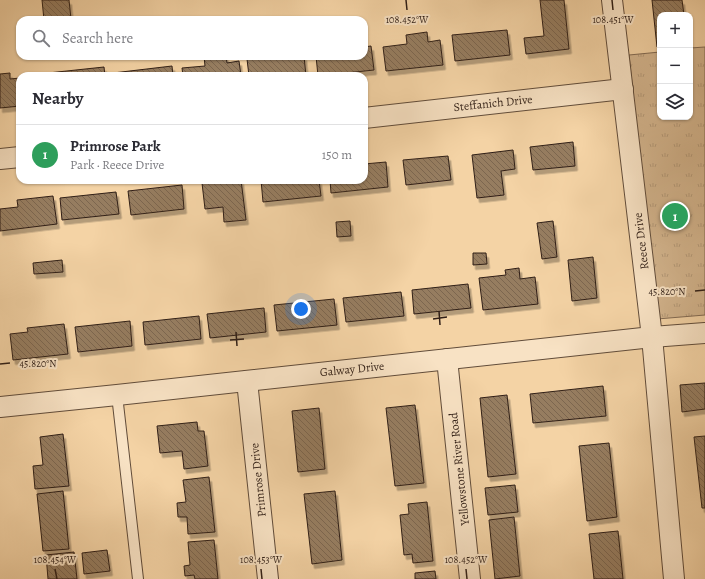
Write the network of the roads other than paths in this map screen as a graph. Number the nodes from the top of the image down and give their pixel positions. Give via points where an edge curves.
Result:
1 (612, 0) edge
2 (623, 89) junction
3 (368, 118) edge
4 (16, 157) edge
5 (0, 159) edge
6 (705, 333) edge
7 (652, 337) junction
8 (447, 359) junction
9 (247, 381) junction
10 (117, 395) junction
11 (0, 407) edge
12 (138, 579) edge
13 (268, 579) edge
14 (470, 579) edge
15 (674, 579) edge

1 - 2 street, Reece Drive
2 - 3 street, Steffanich Drive
2 - 7 street, Reece Drive
4 - 5 street
6 - 7 street, Galway Drive
7 - 8 street, Galway Drive
7 - 15 street, Reece Drive
8 - 9 street, Galway Drive
8 - 14 street, Yellowstone River Road
9 - 10 street, Galway Drive
9 - 13 street, Primrose Drive
10 - 11 street, Galway Drive
10 - 12 lane

